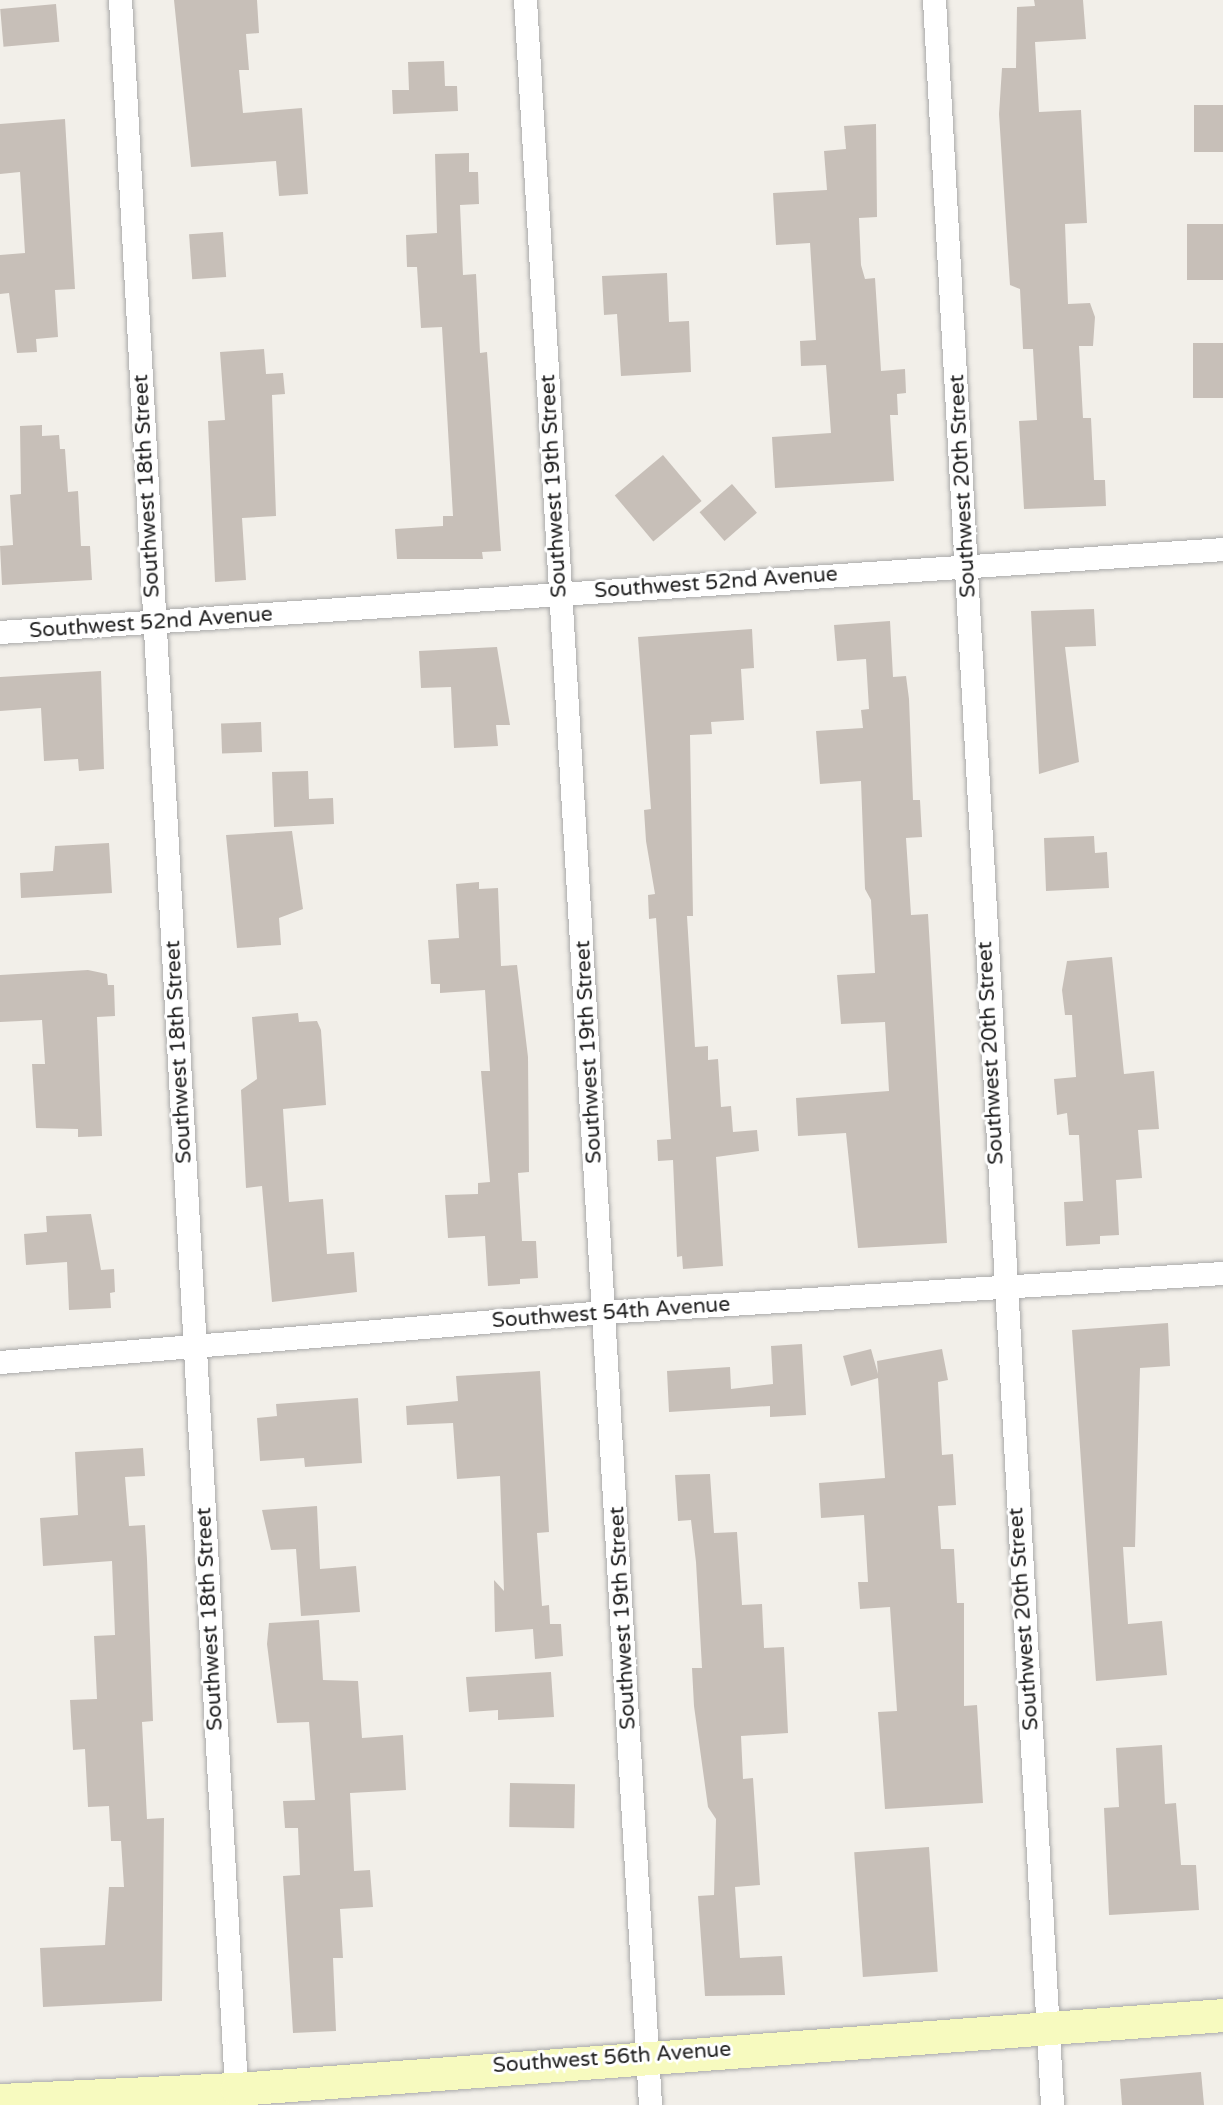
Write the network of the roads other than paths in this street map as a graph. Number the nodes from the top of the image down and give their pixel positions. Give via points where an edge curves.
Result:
1 (120, 0) edge
2 (524, 0) edge
3 (934, 0) edge
4 (1223, 549) edge
5 (968, 565) junction
6 (561, 594) junction
7 (155, 623) junction
8 (0, 632) edge
9 (1223, 1273) edge
10 (1002, 1285) junction
11 (604, 1312) junction
12 (195, 1348) junction
13 (0, 1362) edge
14 (1223, 2014) edge
15 (1051, 2028) junction
16 (649, 2054) junction
17 (237, 2097) edge
18 (0, 2100) edge
19 (650, 2105) edge
20 (1052, 2105) edge

1 - 7 street, Southwest 18th Street
2 - 6 street, Southwest 19th Street
3 - 5 street, Southwest 20th Street
4 - 5 street, Southwest 52nd Avenue
5 - 6 street, Southwest 52nd Avenue
5 - 10 street, Southwest 20th Street
6 - 7 street, Southwest 52nd Avenue
6 - 11 street, Southwest 19th Street
7 - 8 street, Southwest 52nd Avenue
7 - 12 street, Southwest 18th Street
9 - 10 street, Southwest 54th Avenue
10 - 11 street, Southwest 54th Avenue
10 - 15 street, Southwest 20th Street
11 - 12 street, Southwest 54th Avenue
11 - 16 street, Southwest 19th Street
12 - 13 street, Southwest 54th Avenue
12 - 17 street, Southwest 18th Street
14 - 15 street, Southwest 56th Avenue
15 - 16 street, Southwest 56th Avenue
15 - 20 street, Southwest 20th Street
16 - 17 street, Southwest 56th Avenue
16 - 19 street, Southwest 19th Street
17 - 18 street, Southwest 56th Avenue

